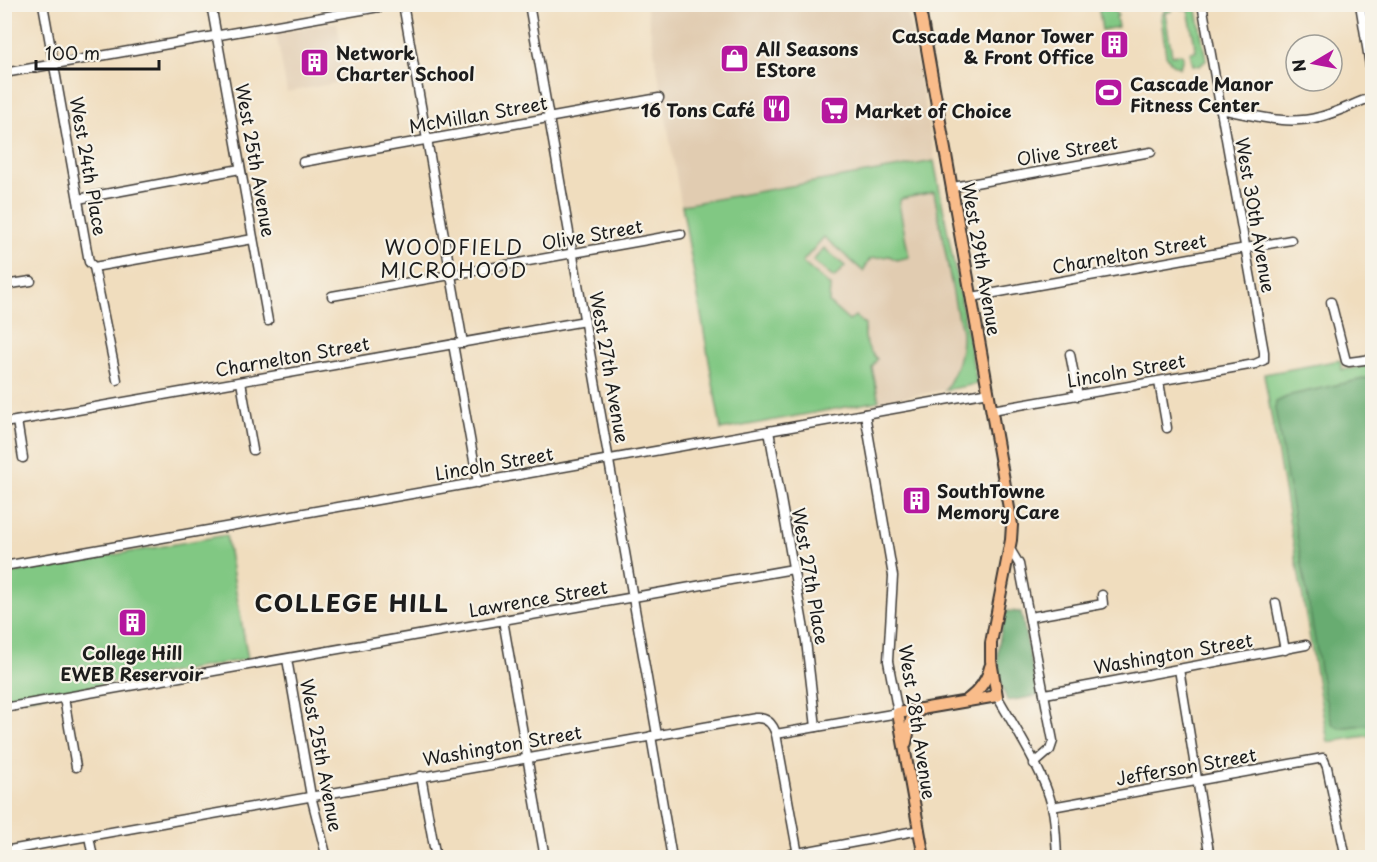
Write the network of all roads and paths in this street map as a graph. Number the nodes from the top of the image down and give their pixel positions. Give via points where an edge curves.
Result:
1 (43, 4) edge
2 (211, 4) edge
3 (396, 4) edge
4 (404, 4) edge
5 (529, 4) edge
6 (919, 4) edge
7 (1202, 4) edge
8 (1360, 4) edge
9 (216, 37) junction
10 (54, 64) junction
11 (4, 73) edge
12 (1372, 78) edge
13 (1372, 97) edge
14 (659, 98) dead end
15 (1220, 109) junction
16 (549, 118) junction
17 (427, 140) junction
18 (1151, 152) dead end
19 (303, 162) dead end
20 (240, 169) junction
21 (953, 188) junction
22 (78, 199) junction
23 (681, 234) dead end
24 (253, 238) junction
25 (1292, 240) dead end
26 (1246, 249) junction
27 (573, 254) junction
28 (92, 265) junction
29 (451, 276) junction
30 (31, 281) dead end
31 (4, 285) edge
32 (332, 296) dead end
33 (972, 297) junction
34 (1332, 302) dead end
35 (268, 321) dead end
36 (585, 321) junction
37 (463, 343) junction
38 (453, 344) junction
39 (1070, 354) dead end
40 (1372, 358) edge
41 (1264, 360) joint
42 (117, 380) dead end
43 (241, 382) junction
44 (1159, 382) junction
45 (989, 392) junction
46 (1078, 396) junction
47 (992, 410) junction
48 (865, 414) junction
49 (17, 421) junction
50 (4, 423) edge
51 (1167, 428) dead end
52 (769, 431) junction
53 (253, 450) dead end
54 (23, 458) dead end
55 (610, 459) junction
56 (478, 483) junction
57 (1010, 549) junction
58 (4, 566) edge
59 (793, 569) junction
60 (1102, 595) dead end
61 (634, 598) junction
62 (1276, 603) dead end
63 (1030, 617) junction
64 (503, 620) junction
65 (1306, 645) dead end
66 (1285, 650) junction
67 (287, 659) junction
68 (991, 661) junction
69 (1179, 669) junction
70 (1045, 694) junction
71 (997, 696) junction
72 (64, 698) junction
73 (966, 701) junction
74 (4, 708) edge
75 (922, 709) junction
76 (898, 713) junction
77 (816, 727) junction
78 (776, 734) junction
79 (654, 736) junction
80 (905, 752) junction
81 (526, 758) junction
82 (1034, 764) junction
83 (76, 767) dead end
84 (421, 776) junction
85 (1196, 781) junction
86 (311, 796) junction
87 (1052, 807) junction
88 (920, 830) junction
89 (90, 836) junction
90 (4, 851) edge
91 (798, 855) edge
92 (93, 858) edge
93 (327, 858) edge
94 (436, 858) edge
95 (545, 858) edge
96 (672, 858) edge
97 (771, 858) edge
98 (924, 858) edge
99 (1057, 858) edge
100 (1210, 858) edge
101 (1346, 858) edge

1 - 10 street, West 24th Place
2 - 9 street, West 25th Avenue
3 - 9 street
4 - 17 street
5 - 16 street, West 27th Avenue
6 - 21 main road, West 29th Avenue
7 - 15 street, West 30th Avenue
8 - 12 street
9 - 10 street
9 - 20 street, West 25th Avenue
10 - 11 street
10 - 22 street, West 24th Place
13 - 15 street via 1321,117 1298,120 1276,120
14 - 16 street, McMillan Street
15 - 26 street, West 30th Avenue
16 - 17 street, McMillan Street
16 - 27 street, West 27th Avenue
17 - 19 street, McMillan Street
17 - 29 street
18 - 21 street, Olive Street
20 - 22 street
20 - 24 street, West 25th Avenue
21 - 33 main road, West 29th Avenue
22 - 28 street, West 24th Place
23 - 27 street, Olive Street
24 - 28 street
24 - 35 street, West 25th Avenue
25 - 26 street, Charnelton Street
26 - 33 street, Charnelton Street
26 - 41 street, West 30th Avenue
27 - 29 street, Olive Street
27 - 36 street, West 27th Avenue
28 - 42 street, West 24th Place
29 - 32 street, Olive Street
29 - 37 street
30 - 31 street
33 - 45 main road, West 29th Avenue
34 - 40 street via 1346,361
36 - 37 street, Charnelton Street
36 - 55 street, West 27th Avenue
37 - 38 street, Charnelton Street
38 - 43 street, Charnelton Street
38 - 56 street
39 - 46 street
41 - 44 street, Lincoln Street
43 - 49 street, Charnelton Street
43 - 53 street
44 - 46 street, Lincoln Street
44 - 51 street
45 - 47 main road, West 29th Avenue
45 - 48 street, Lincoln Street
46 - 47 street, Lincoln Street
47 - 57 main road, West 29th Avenue via 1011,519
48 - 52 street, Lincoln Street
48 - 76 street, West 28th Avenue via 893,576 888,661
49 - 50 street, Charnelton Street
49 - 54 street
52 - 55 street, Lincoln Street
52 - 59 street, West 27th Place
55 - 56 street, Lincoln Street
55 - 61 street, West 27th Avenue
56 - 58 street, Lincoln Street
57 - 63 street via 1019,564
57 - 68 main road, West 29th Avenue via 992,636
59 - 61 street, Lawrence Street
59 - 77 street, West 27th Place
60 - 63 street via 1103,604
61 - 64 street, Lawrence Street
61 - 79 street, West 27th Avenue
62 - 66 street
63 - 70 street
64 - 67 street, Lawrence Street
64 - 81 street
65 - 66 street, Washington Street
66 - 69 street, Washington Street
67 - 72 street, Lawrence Street
67 - 86 street, West 25th Avenue
68 - 71 main road
68 - 73 main road via 982,686
69 - 70 street, Washington Street
69 - 85 street
70 - 82 street via 1054,744
71 - 73 main road
71 - 82 street
72 - 74 street, Lawrence Street
72 - 83 street
73 - 75 main road
75 - 76 main road
75 - 80 main road via 910,724
76 - 77 street
76 - 80 main road, West 28th Avenue
77 - 78 street
78 - 79 street, Washington Street via 769,722 759,717
78 - 91 street
79 - 81 street, Washington Street
79 - 96 street, West 27th Avenue
80 - 88 main road, West 28th Avenue
81 - 84 street, Washington Street
81 - 95 street
82 - 87 street
84 - 86 street, Washington Street
84 - 94 street
85 - 87 street, Jefferson Street
85 - 100 street
85 - 101 street, Jefferson Street via 1321,758 1325,761
86 - 89 street, Washington Street
86 - 93 street, West 25th Avenue
87 - 99 street
88 - 91 street
88 - 98 main road, West 28th Avenue
89 - 90 street, Washington Street
89 - 92 street
91 - 97 street

